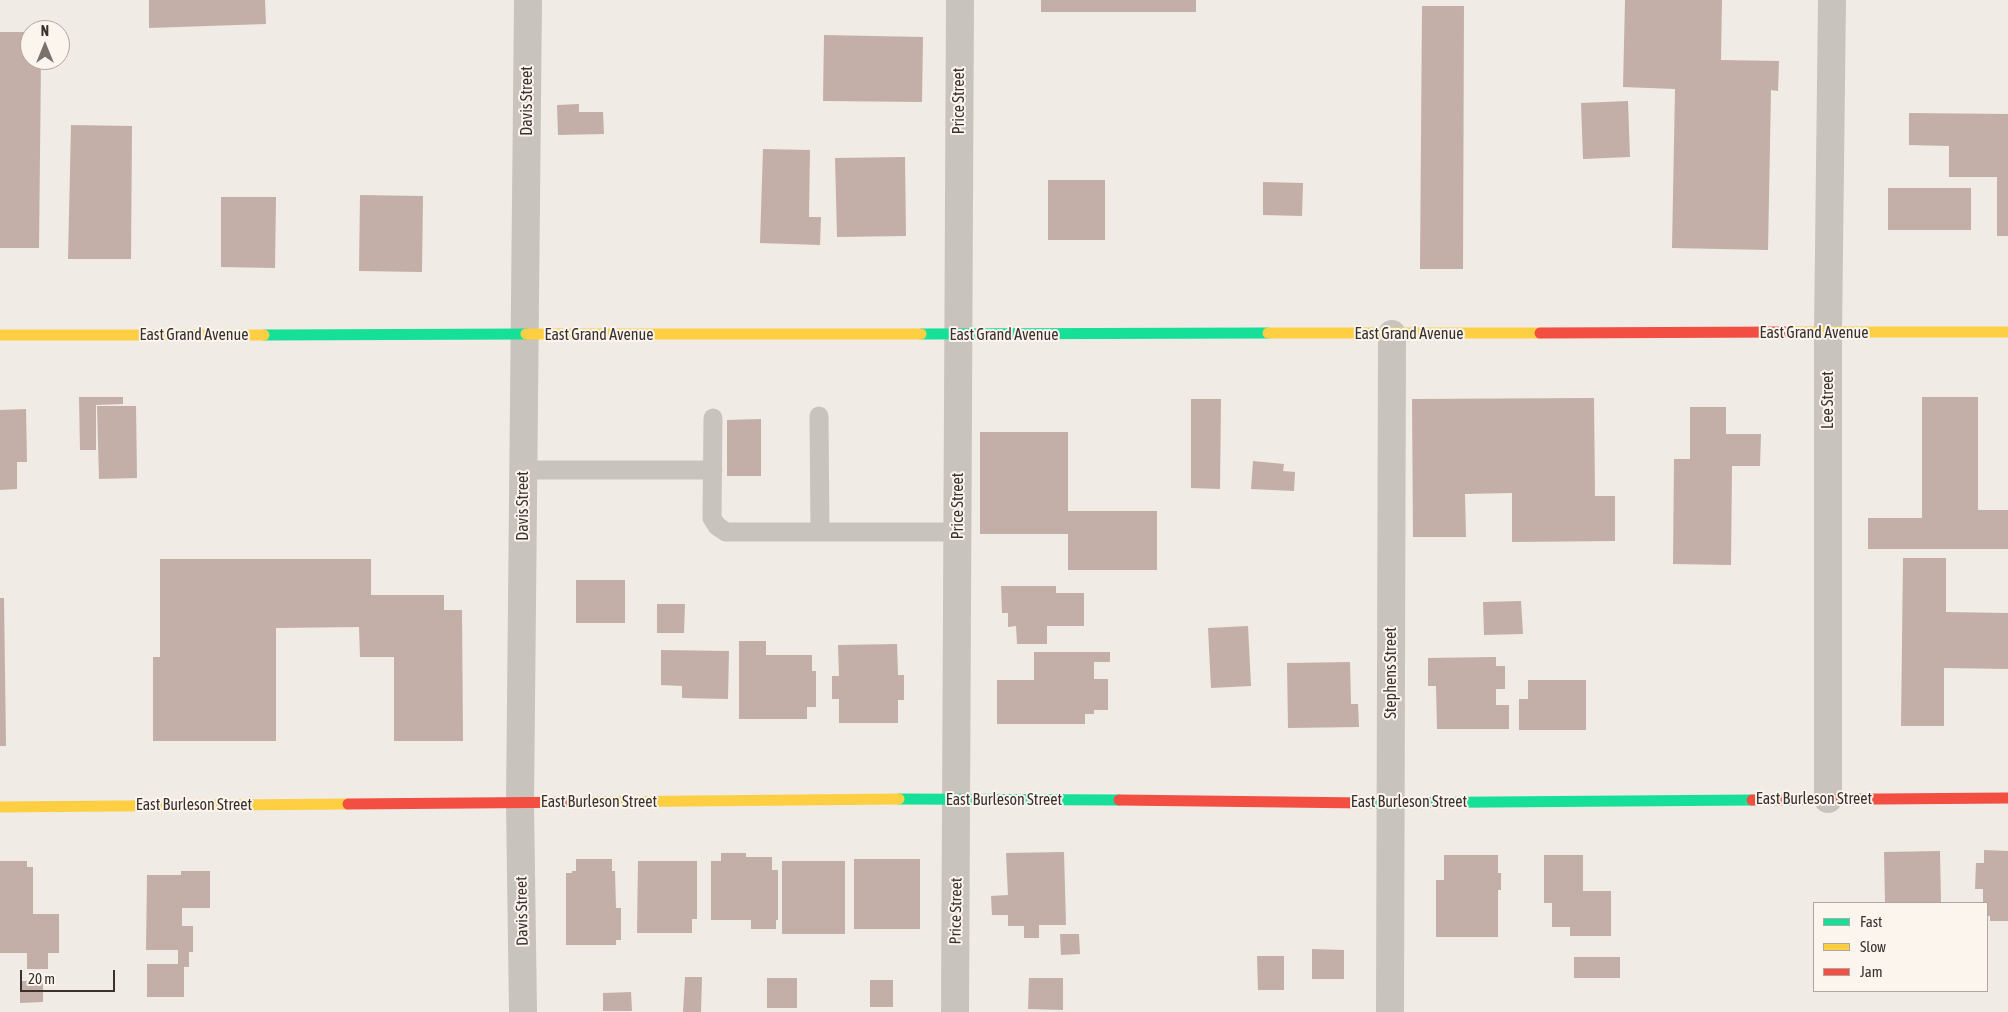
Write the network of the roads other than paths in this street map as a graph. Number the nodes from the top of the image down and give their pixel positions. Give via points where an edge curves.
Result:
1 (528, 0) edge
2 (960, 0) edge
3 (1832, 0) edge
4 (2008, 332) edge
5 (1828, 333) junction
6 (1392, 334) junction
7 (0, 335) edge
8 (525, 335) junction
9 (957, 335) junction
10 (819, 416) dead end
11 (713, 418) dead end
12 (523, 470) junction
13 (713, 470) junction
14 (820, 532) junction
15 (958, 532) junction
16 (2008, 798) edge
17 (957, 799) junction
18 (1828, 799) junction
19 (520, 803) junction
20 (1390, 803) junction
21 (0, 807) edge
22 (523, 1012) edge
23 (955, 1012) edge
24 (1390, 1012) edge

1 - 8 street, Davis Street
2 - 9 street, Price Street
3 - 5 street, Lee Street
4 - 5 main road, East Grand Avenue
5 - 6 main road, East Grand Avenue
5 - 18 street, Lee Street
6 - 9 main road, East Grand Avenue
6 - 20 street, Stephens Street
7 - 8 main road, East Grand Avenue
8 - 9 main road, East Grand Avenue
8 - 12 street, Davis Street
9 - 15 street, Price Street
10 - 14 lane
11 - 13 lane
12 - 13 lane
12 - 19 street, Davis Street
13 - 14 lane via 712,518 726,532
14 - 15 lane
15 - 17 street, Price Street
16 - 18 main road, East Burleson Street
17 - 19 main road, East Burleson Street
17 - 20 main road, East Burleson Street
17 - 23 street, Price Street
18 - 20 main road, East Burleson Street
19 - 21 main road, East Burleson Street
19 - 22 street, Davis Street
20 - 24 street, Stephens Street

